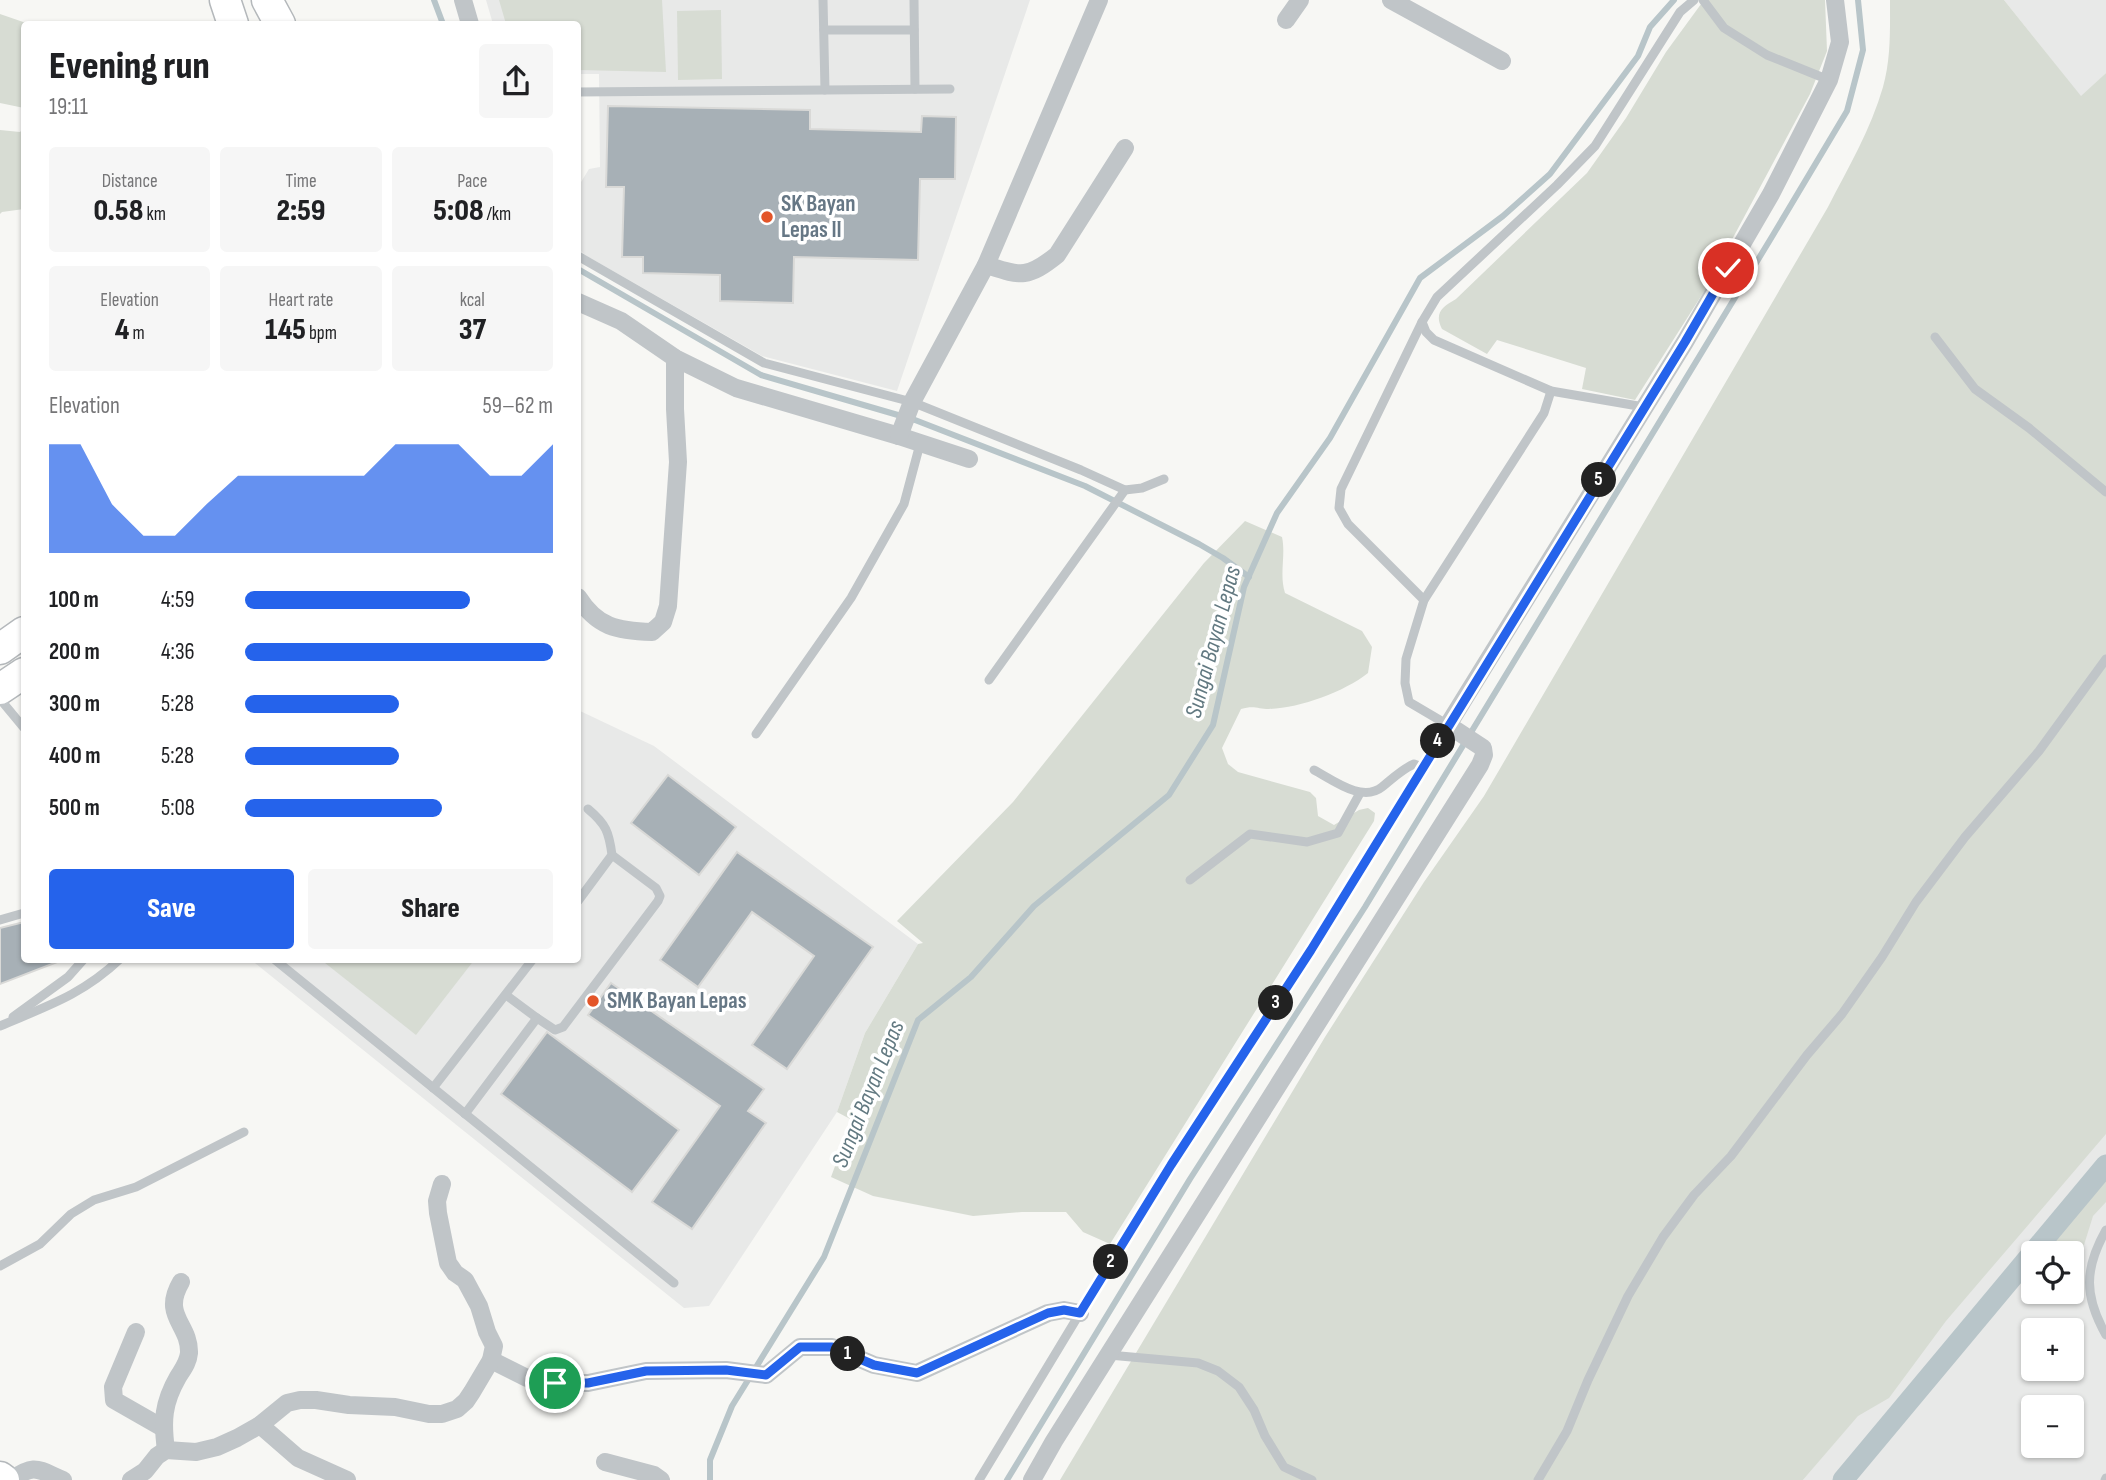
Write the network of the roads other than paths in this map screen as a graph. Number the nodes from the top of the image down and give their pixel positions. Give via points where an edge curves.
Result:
1 (225, 0) edge
2 (267, 0) edge
3 (463, 0) edge
4 (823, 0) edge
5 (914, 0) edge
6 (1099, 0) edge
7 (1300, 0) edge
8 (1391, 0) edge
9 (1694, 0) edge
10 (1703, 0) edge
11 (1835, 0) edge
12 (1286, 20) dead end
13 (232, 21) edge
14 (278, 21) edge
15 (469, 21) edge
16 (824, 30) junction
17 (914, 30) junction
18 (1502, 61) dead end
19 (1829, 80) junction
20 (915, 89) junction
21 (950, 89) dead end
22 (825, 90) junction
23 (581, 92) edge
24 (1125, 148) dead end
25 (581, 258) edge
26 (986, 265) junction
27 (581, 303) edge
28 (1422, 323) junction
29 (1935, 337) dead end
30 (675, 358) junction
31 (1551, 391) junction
32 (911, 406) junction
33 (1644, 407) junction
34 (900, 432) junction
35 (920, 444) junction
36 (968, 459) dead end
37 (1164, 479) dead end
38 (1125, 490) junction
39 (2106, 492) edge
40 (1424, 600) junction
41 (581, 602) edge
42 (21, 634) edge
43 (0, 649) edge
44 (2106, 659) edge
45 (21, 675) edge
46 (989, 680) dead end
47 (0, 689) edge
48 (0, 699) edge
49 (21, 722) edge
50 (1451, 727) junction
51 (756, 734) dead end
52 (1422, 767) junction
53 (1314, 770) dead end
54 (1360, 793) junction
55 (588, 809) dead end
56 (612, 855) junction
57 (1190, 880) dead end
58 (581, 897) edge
59 (21, 914) edge
60 (0, 920) edge
61 (80, 963) edge
62 (116, 963) edge
63 (279, 963) edge
64 (530, 963) edge
65 (506, 995) junction
66 (537, 1018) junction
67 (0, 1026) edge
68 (433, 1088) junction
69 (465, 1114) junction
70 (244, 1132) dead end
71 (442, 1184) dead end
72 (2106, 1230) edge
73 (0, 1266) edge
74 (181, 1282) dead end
75 (674, 1283) dead end
76 (1080, 1313) junction
77 (136, 1332) dead end
78 (2106, 1335) edge
79 (1108, 1355) junction
80 (491, 1360) junction
81 (260, 1425) junction
82 (163, 1428) junction
83 (166, 1450) junction
84 (605, 1462) dead end
85 (10, 1480) edge
86 (63, 1480) edge
87 (131, 1480) edge
88 (347, 1480) edge
89 (661, 1480) edge
90 (979, 1480) edge
91 (1032, 1480) edge
92 (1312, 1480) edge
93 (1538, 1480) edge

1 - 13 highway
2 - 14 highway
3 - 15 street
4 - 16 lane
5 - 17 lane
6 - 26 street
7 - 12 street
8 - 18 street
9 - 28 lane via 1680,12 1595,146 1437,297
10 - 19 lane via 1724,27 1767,55
11 - 19 street via 1840,42
16 - 17 lane
16 - 22 lane
17 - 20 lane
19 - 33 street via 1771,194
20 - 21 lane
20 - 22 lane
22 - 23 lane
24 - 26 street via 1057,255 1018,275
25 - 32 lane via 764,363
26 - 32 street
27 - 30 street via 621,321
28 - 31 lane via 1434,340
28 - 40 lane via 1341,489 1339,508 1348,524
29 - 39 lane via 1975,389
30 - 34 street via 736,388
30 - 41 street via 678,463 663,622 652,632 631,632 602,624
31 - 33 lane
31 - 40 lane via 1544,413
32 - 34 street
32 - 38 lane
33 - 50 street
34 - 35 street
35 - 36 street
35 - 51 lane via 904,504 851,598
37 - 38 lane
38 - 46 lane
40 - 50 lane via 1406,659 1409,702
42 - 43 highway
44 - 93 lane via 2039,751 1956,848 1842,1014 1663,1237 1628,1296 1567,1431
45 - 47 highway
48 - 49 lane
50 - 52 lane
50 - 79 street via 1483,748 1480,765
52 - 54 lane via 1414,764 1376,792
52 - 76 lane
53 - 54 lane
54 - 57 lane via 1338,833 1307,842 1250,834
55 - 56 lane via 610,834
56 - 58 lane
56 - 66 lane via 656,888 658,901 564,1027 555,1030
59 - 60 lane
61 - 67 lane
62 - 67 lane via 70,997
63 - 68 lane
64 - 65 lane
65 - 66 lane
65 - 68 lane
66 - 69 lane
68 - 69 lane
69 - 75 lane
70 - 73 lane via 136,1187 94,1200 71,1214 40,1244
71 - 80 street via 438,1213 448,1263 465,1280 479,1306 494,1346
72 - 78 lane via 2094,1251 2088,1284 2094,1313
74 - 82 street via 173,1303 189,1353 168,1398
76 - 80 street via 1048,1313 917,1373 874,1365 832,1347 800,1347 766,1375 726,1370 646,1371 588,1383 527,1378
76 - 90 lane
77 - 82 street via 112,1394 114,1400
79 - 91 street
79 - 92 lane via 1198,1363 1217,1371 1239,1387 1284,1467
80 - 81 street via 466,1401 442,1414 300,1400 287,1403
81 - 83 street via 196,1452
81 - 88 street via 298,1458
82 - 83 street
83 - 87 street
84 - 89 street
85 - 86 street via 29,1468

